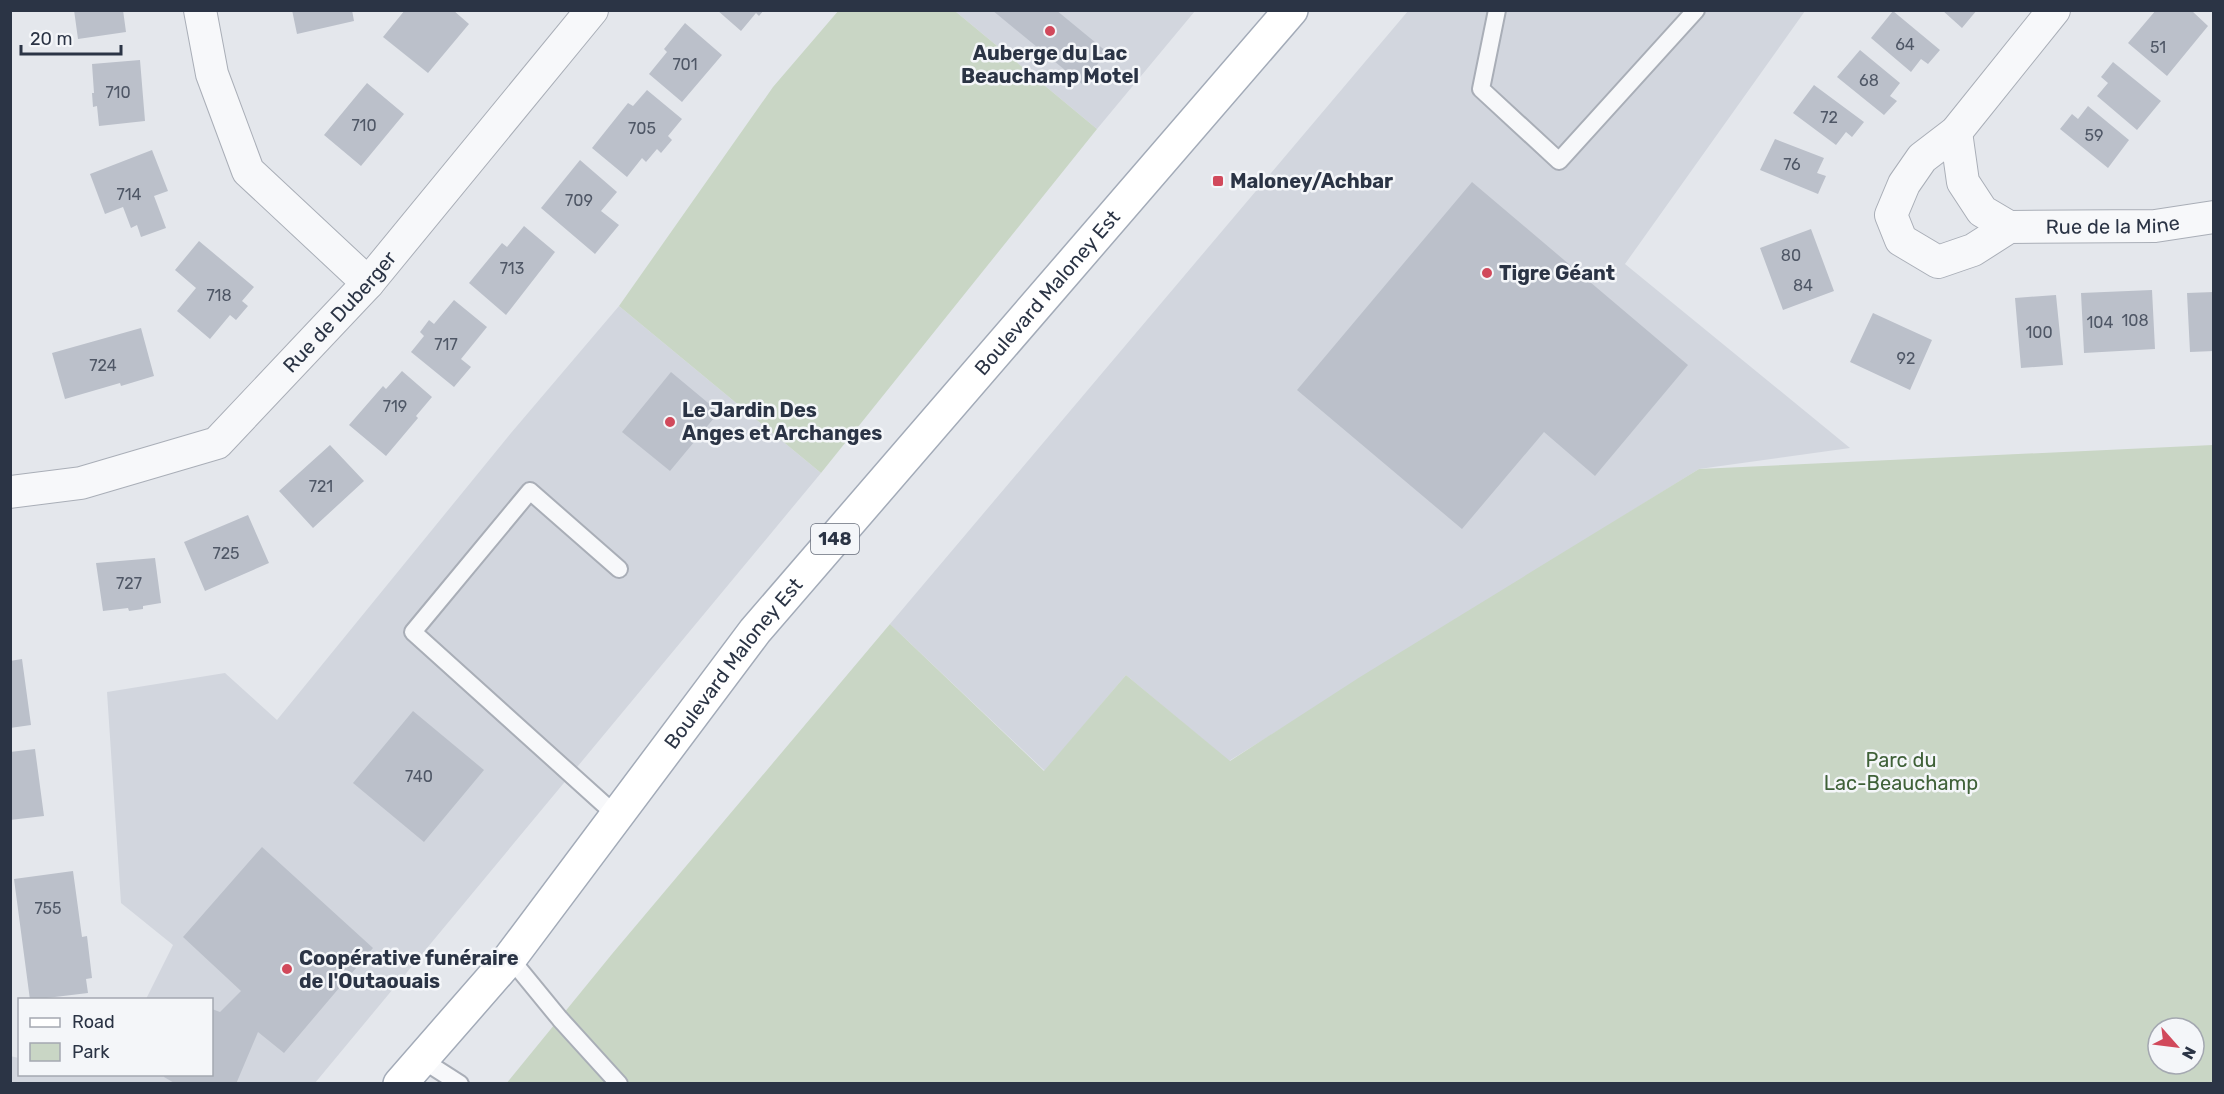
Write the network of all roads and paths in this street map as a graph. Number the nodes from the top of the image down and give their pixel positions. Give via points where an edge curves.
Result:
1 (200, 10) edge
2 (592, 10) edge
3 (1291, 10) edge
4 (1497, 10) edge
5 (1696, 10) edge
6 (2054, 10) edge
7 (1956, 132) junction
8 (2214, 217) edge
9 (2009, 226) junction
10 (368, 283) junction
11 (10, 492) edge
12 (618, 569) dead end
13 (617, 816) junction
14 (510, 958) junction
15 (421, 1059) junction
16 (400, 1083) edge
17 (460, 1083) edge
18 (619, 1083) edge

1 - 10 street via 213,74 248,171
2 - 10 street, Rue de Duberger
3 - 13 main road, Boulevard Maloney Est / 148 via 756,631
4 - 5 lane via 1481,89 1559,161
6 - 7 street
7 - 9 street, Rue de la Mine via 1963,182 1982,211
7 - 9 street via 1922,158 1904,184 1890,215 1900,240 1938,262 1973,250
8 - 9 street, Rue de la Mine via 2155,226
10 - 11 street, Rue de Duberger via 217,443 81,483
12 - 13 lane via 530,491 413,632
13 - 14 main road, Boulevard Maloney Est / 148
14 - 15 main road, Boulevard Maloney Est / 148
14 - 18 lane
15 - 16 main road, Boulevard Maloney Est / 148
15 - 17 lane

